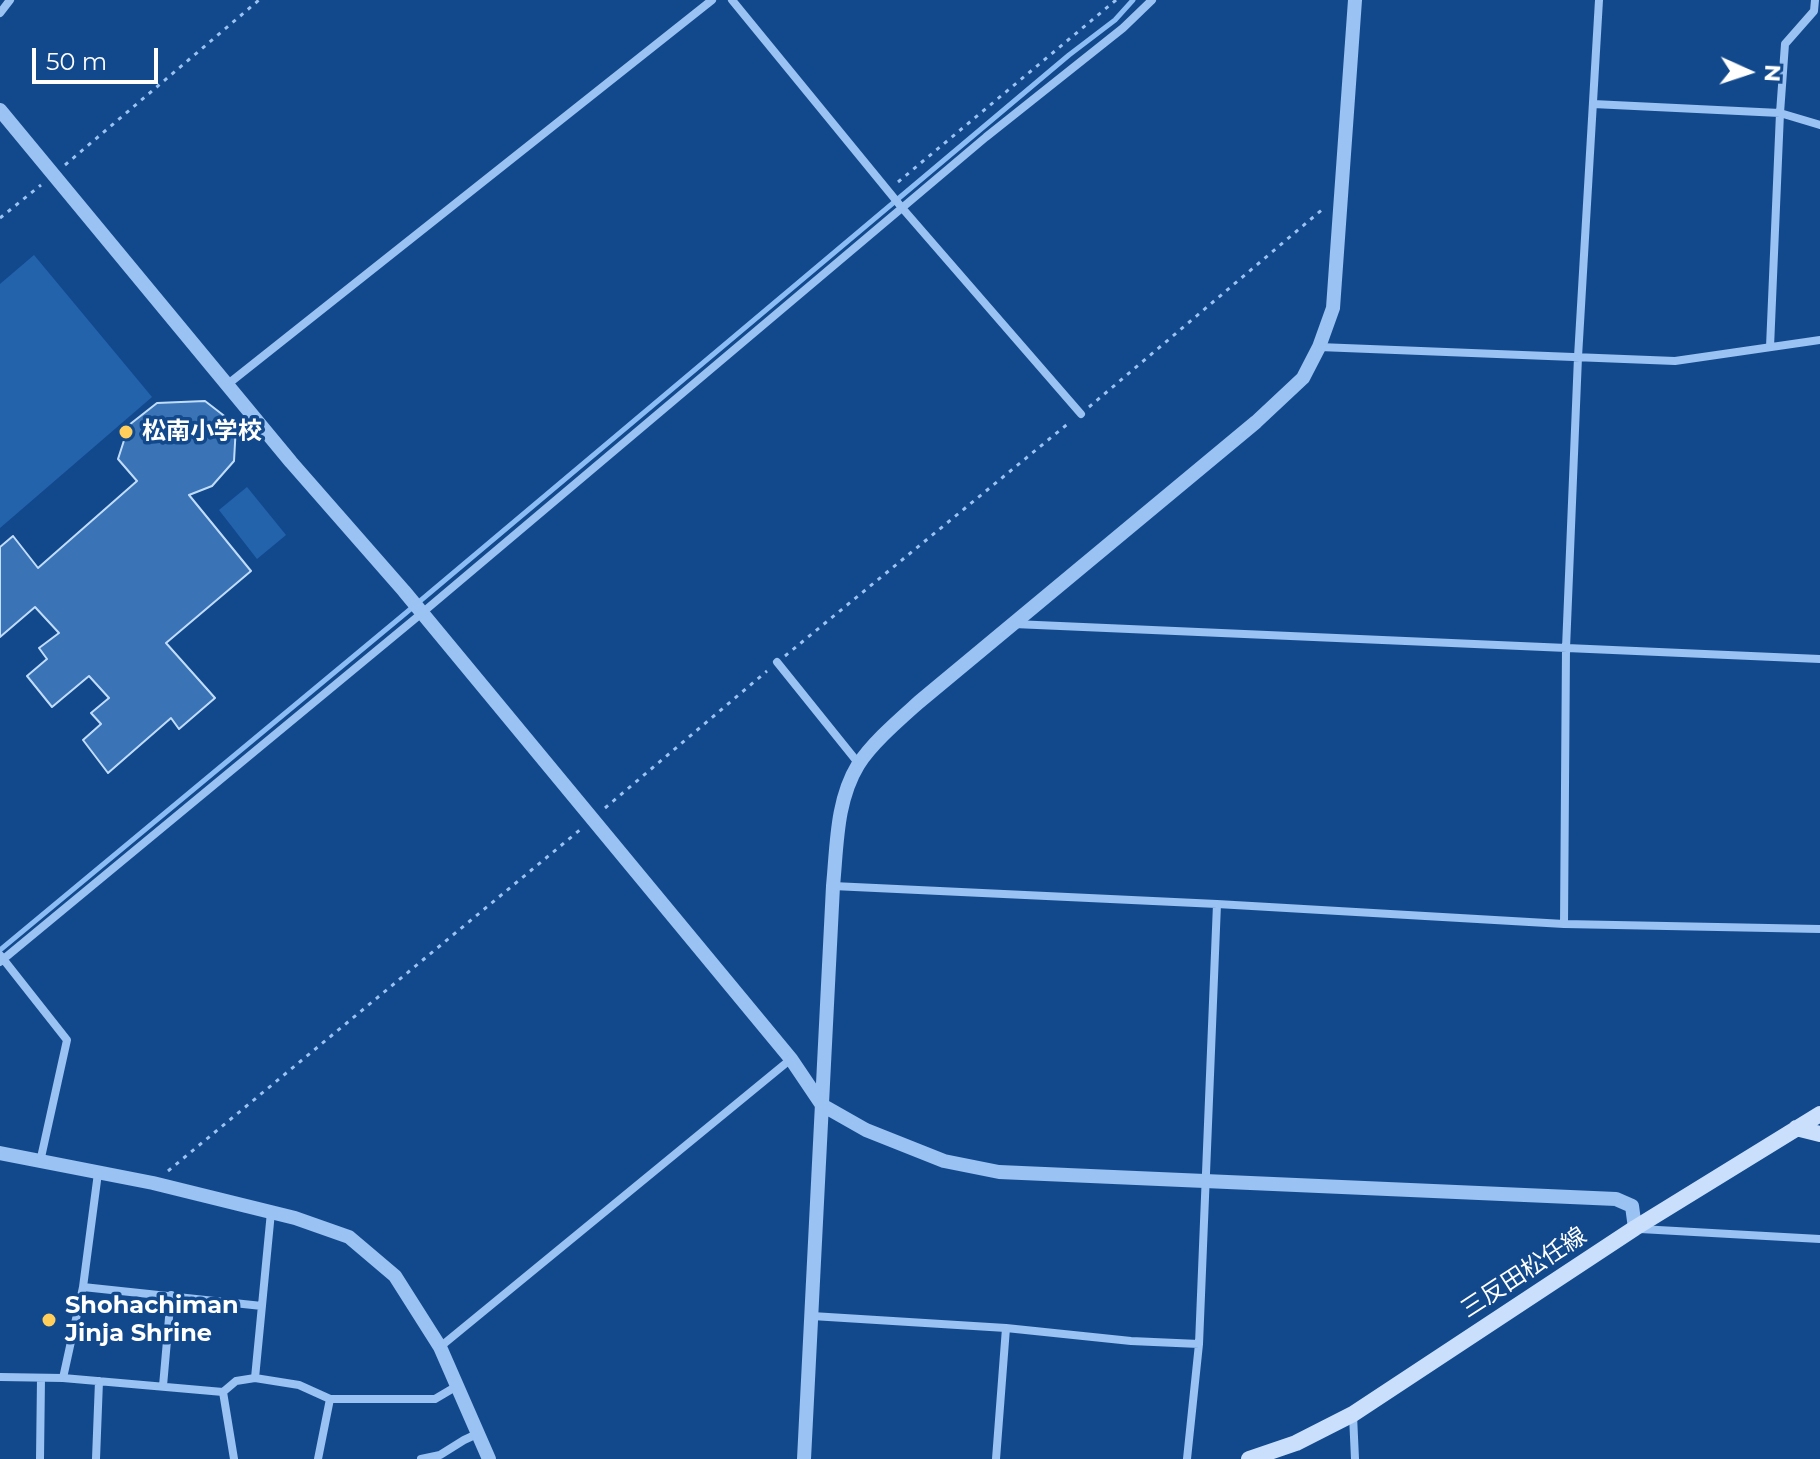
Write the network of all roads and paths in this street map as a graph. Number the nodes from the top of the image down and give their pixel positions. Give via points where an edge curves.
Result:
1 (10, 0) edge
2 (259, 0) edge
3 (712, 0) edge
4 (732, 0) edge
5 (1116, 0) edge
6 (1152, 0) edge
7 (1355, 0) edge
8 (1599, 0) edge
9 (1815, 0) edge
10 (0, 13) edge
11 (1593, 104) junction
12 (0, 110) edge
13 (1780, 113) junction
14 (1820, 125) edge
15 (54, 174) junction
16 (888, 191) junction
17 (1340, 194) junction
18 (901, 207) junction
19 (0, 218) edge
20 (1820, 340) edge
21 (1319, 347) junction
22 (1770, 347) junction
23 (1578, 357) junction
24 (228, 384) junction
25 (1081, 414) junction
26 (422, 613) junction
27 (1011, 624) junction
28 (1566, 648) junction
29 (1820, 659) edge
30 (777, 662) junction
31 (859, 764) junction
32 (592, 819) junction
33 (833, 886) junction
34 (1217, 904) junction
35 (1564, 924) junction
36 (1820, 929) edge
37 (1, 959) edge
38 (791, 1059) junction
39 (822, 1105) junction
40 (1820, 1105) edge
41 (1820, 1114) edge
42 (1796, 1128) junction
43 (1820, 1134) edge
44 (0, 1153) edge
45 (40, 1162) junction
46 (98, 1173) junction
47 (1206, 1181) junction
48 (153, 1183) junction
49 (271, 1212) junction
50 (1635, 1228) junction
51 (1820, 1239) edge
52 (83, 1287) junction
53 (171, 1295) junction
54 (262, 1306) junction
55 (812, 1316) junction
56 (1006, 1328) junction
57 (1199, 1344) junction
58 (440, 1347) junction
59 (0, 1377) edge
60 (41, 1378) junction
61 (63, 1378) junction
62 (255, 1378) junction
63 (99, 1381) junction
64 (163, 1386) junction
65 (457, 1386) junction
66 (223, 1392) junction
67 (330, 1399) junction
68 (1353, 1414) junction
69 (477, 1434) junction
70 (40, 1459) edge
71 (96, 1459) edge
72 (234, 1459) edge
73 (318, 1459) edge
74 (421, 1459) edge
75 (489, 1459) edge
76 (804, 1459) edge
77 (996, 1459) edge
78 (1187, 1459) edge
79 (1249, 1459) edge
80 (1355, 1459) edge

1 - 10 street
2 - 15 path
3 - 24 street
4 - 16 street
5 - 16 path
6 - 18 street
7 - 17 street
8 - 11 street
9 - 13 street via 1814,11 1785,44
11 - 13 street
11 - 23 street
12 - 15 street
13 - 14 street
13 - 22 street
15 - 19 path
15 - 24 street
16 - 18 street
17 - 21 street via 1333,308
17 - 25 path
18 - 25 street
18 - 26 street
20 - 22 street
21 - 23 street
21 - 27 street via 1303,378 1256,422
22 - 23 street via 1675,361
23 - 28 street
24 - 26 street
25 - 30 path
26 - 32 street
26 - 37 street
27 - 28 street
27 - 31 street via 901,718
28 - 29 street
28 - 35 street
30 - 31 street
30 - 32 path
31 - 33 street via 846,789
32 - 38 street
32 - 48 path
33 - 34 street
33 - 39 street
34 - 35 street
34 - 47 street
35 - 36 street
37 - 45 street via 67,1040
38 - 39 street
38 - 58 street
39 - 47 street via 866,1130 944,1161 999,1172
39 - 55 street
40 - 42 main road
41 - 42 main road, 三反田松任線
42 - 43 main road
42 - 50 main road, 三反田松任線
44 - 45 street
45 - 46 street
46 - 48 street
46 - 52 street
47 - 50 street via 1616,1199 1632,1206
47 - 57 street
48 - 49 street
49 - 54 street
49 - 58 street via 349,1237 395,1276
50 - 51 street
50 - 68 main road, 三反田松任線
52 - 53 street
52 - 61 street
53 - 54 street
53 - 64 street
54 - 62 street
55 - 56 street
55 - 76 street
56 - 57 street
56 - 77 street
57 - 78 street
58 - 65 street
59 - 60 street
60 - 61 street
60 - 70 street
61 - 63 street
62 - 66 street via 236,1381
62 - 67 street via 299,1385
63 - 64 street
63 - 71 street
64 - 66 street
65 - 67 street via 435,1399
65 - 69 street
66 - 72 street
67 - 73 street
68 - 79 main road, 三反田松任線
68 - 80 street
69 - 74 street via 440,1455
69 - 75 street

